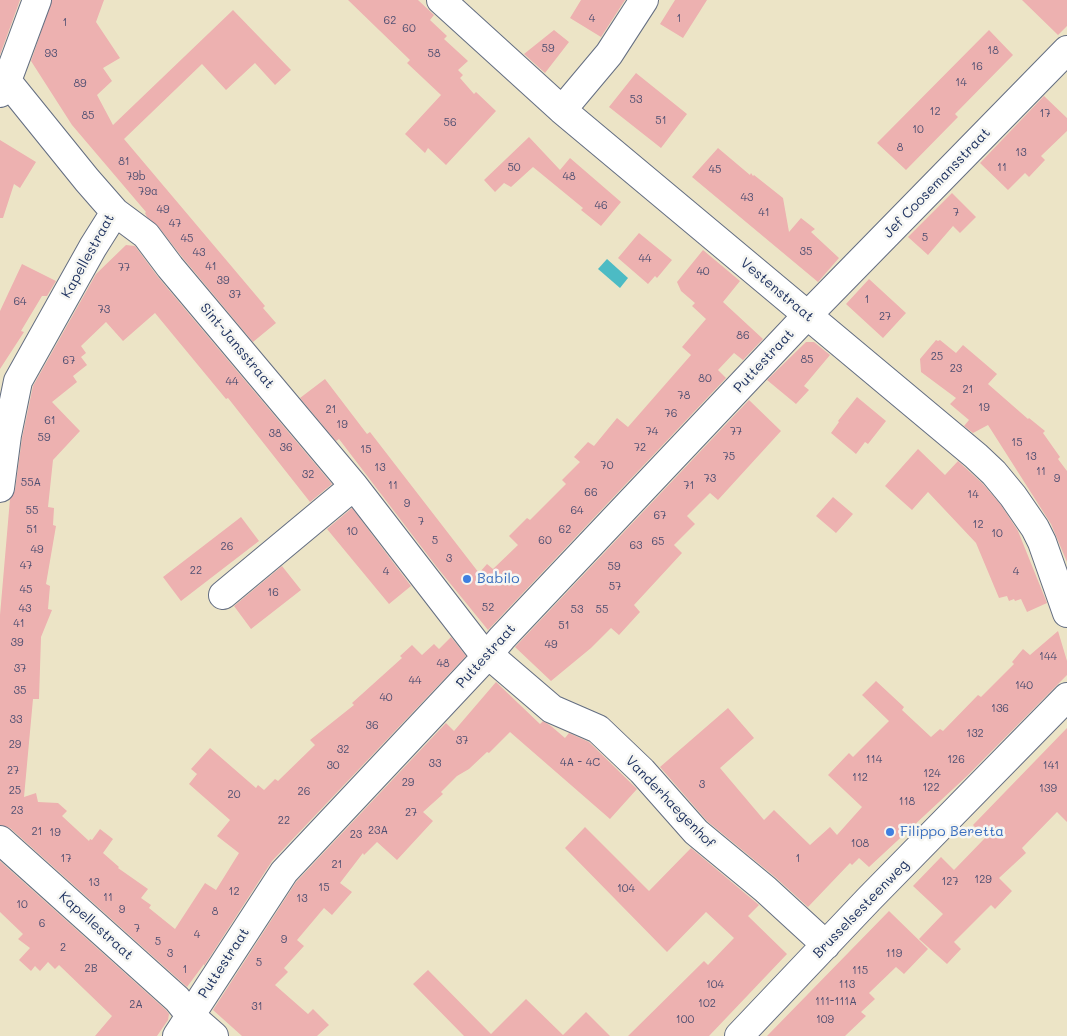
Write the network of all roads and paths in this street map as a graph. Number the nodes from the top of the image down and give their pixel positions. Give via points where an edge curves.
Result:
1 (37, 0) edge
2 (441, 0) edge
3 (644, 0) edge
4 (1067, 50) edge
5 (4, 87) edge
6 (562, 110) junction
7 (115, 212) junction
8 (808, 316) junction
9 (9, 376) edge
10 (354, 486) junction
11 (0, 488) edge
12 (223, 595) dead end
13 (1067, 613) edge
14 (486, 657) junction
15 (1067, 697) edge
16 (0, 840) edge
17 (826, 945) junction
18 (183, 1026) edge
19 (214, 1036) edge
20 (739, 1036) edge

1 - 5 street
2 - 6 street, Vestenstraat
3 - 6 street via 609,54
4 - 8 street, Jef Coosemansstraat
5 - 7 street, Kapellestraat
6 - 8 street, Vestenstraat
7 - 9 street, Kapellestraat
7 - 10 street, Sint-Jansstraat via 146,235
8 - 13 street, Vestenstraat via 994,474 1013,496 1042,542
8 - 14 street, Puttestraat
9 - 11 street, Kapellestraat via 7,435
10 - 12 street
10 - 14 street, Sint-Jansstraat
14 - 17 street, Vanderhaegenhof via 496,661 552,709 598,728 642,771 696,832
14 - 18 street, Puttestraat via 284,872
15 - 17 street, Brusselsesteenweg
16 - 18 street, Kapellestraat via 177,999
17 - 20 street, Brusselsesteenweg
18 - 19 street, Kapellestraat

